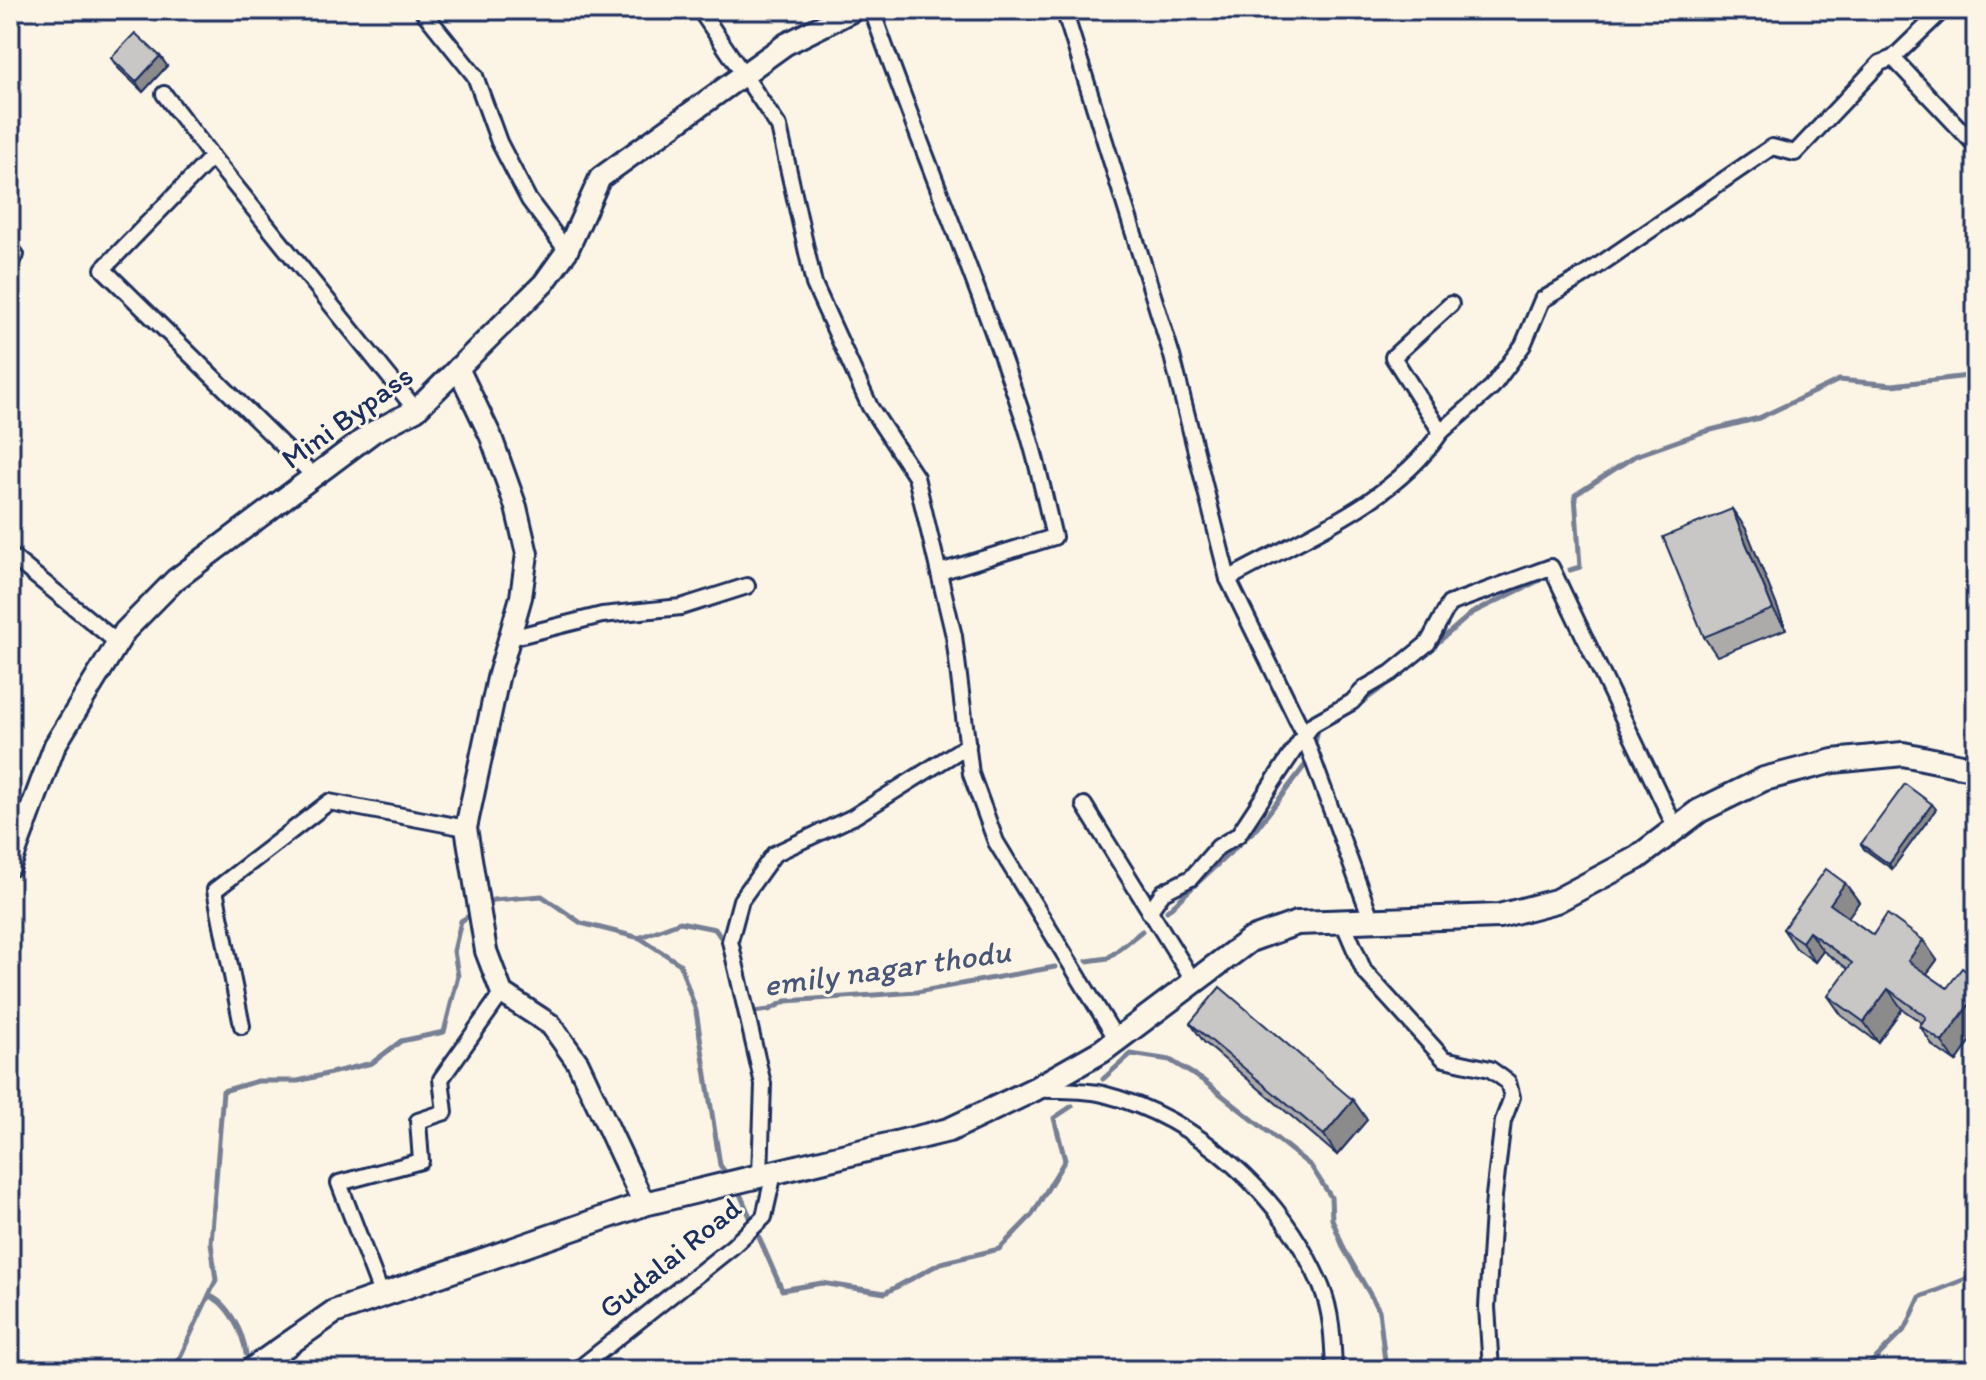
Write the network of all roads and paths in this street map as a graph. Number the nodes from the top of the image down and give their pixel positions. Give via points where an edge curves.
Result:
1 (422, 10) edge
2 (700, 10) edge
3 (872, 10) edge
4 (1064, 10) edge
5 (1943, 10) edge
6 (841, 13) edge
7 (1893, 58) junction
8 (744, 72) junction
9 (164, 94) dead end
10 (1976, 146) edge
11 (212, 157) junction
12 (567, 251) junction
13 (1451, 304) dead end
14 (458, 368) junction
15 (416, 410) junction
16 (1441, 432) junction
17 (315, 477) junction
18 (10, 555) edge
19 (940, 572) junction
20 (1228, 579) junction
21 (747, 586) dead end
22 (510, 638) junction
23 (118, 643) junction
24 (1304, 736) junction
25 (968, 745) junction
26 (1976, 769) edge
27 (1084, 805) dead end
28 (466, 828) junction
29 (1676, 829) junction
30 (10, 866) edge
31 (1149, 912) junction
32 (1372, 921) junction
33 (1343, 922) junction
34 (1194, 982) junction
35 (502, 993) junction
36 (242, 1026) dead end
37 (1117, 1040) junction
38 (1035, 1089) junction
39 (760, 1176) junction
40 (644, 1204) junction
41 (382, 1296) junction
42 (251, 1370) edge
43 (577, 1370) edge
44 (1334, 1370) edge
45 (1491, 1370) edge

1 - 12 street via 475,76 523,189
2 - 8 street
3 - 19 street via 1023,416 1054,537
4 - 20 street via 1172,356
5 - 7 street
6 - 8 main road, Mini Bypass
7 - 10 street
7 - 16 street via 1880,63 1795,153 1772,147 1542,300 1523,345 1492,387
8 - 12 main road, Mini Bypass via 600,178
8 - 19 street via 779,127 814,284 870,407 916,477
9 - 11 street
11 - 15 street
11 - 17 street via 103,269
12 - 14 main road, Mini Bypass via 544,283
13 - 16 street via 1393,357
14 - 15 main road, Mini Bypass
14 - 22 main road via 496,451 527,554
15 - 17 main road, Mini Bypass via 373,432
16 - 20 street via 1397,479 1318,534
17 - 23 main road, Mini Bypass via 175,580
18 - 23 street
19 - 25 street
20 - 24 street
21 - 22 street via 681,607 602,615
22 - 28 main road
23 - 30 main road, Mini Bypass via 55,745
24 - 29 street via 1313,724 1352,702 1428,643 1449,604 1551,567
24 - 31 street via 1250,812 1245,828 1218,847 1191,878 1163,892
24 - 32 street
25 - 37 street via 971,774 996,842
25 - 39 street, Gudalai Road via 853,817 774,854 741,900 730,941 763,1084
26 - 29 main road via 1903,754 1833,761 1764,779 1699,811
27 - 31 street
28 - 35 main road via 486,951
28 - 36 street via 329,802 215,890
29 - 32 main road via 1637,858 1556,901 1499,916
31 - 34 street
32 - 33 main road
33 - 34 main road via 1297,923 1250,940
33 - 45 street via 1364,971 1444,1059 1490,1069 1508,1082 1512,1097 1503,1121 1488,1291
34 - 37 main road
35 - 40 main road via 551,1025 578,1063
35 - 41 street via 441,1079 445,1112 418,1121 421,1161 339,1183
37 - 38 main road
38 - 39 main road via 949,1130
38 - 44 street via 1101,1093 1164,1117 1240,1167 1288,1229 1322,1287
39 - 40 main road
39 - 43 street, Gudalai Road via 764,1217
40 - 41 main road
41 - 42 main road via 334,1312

